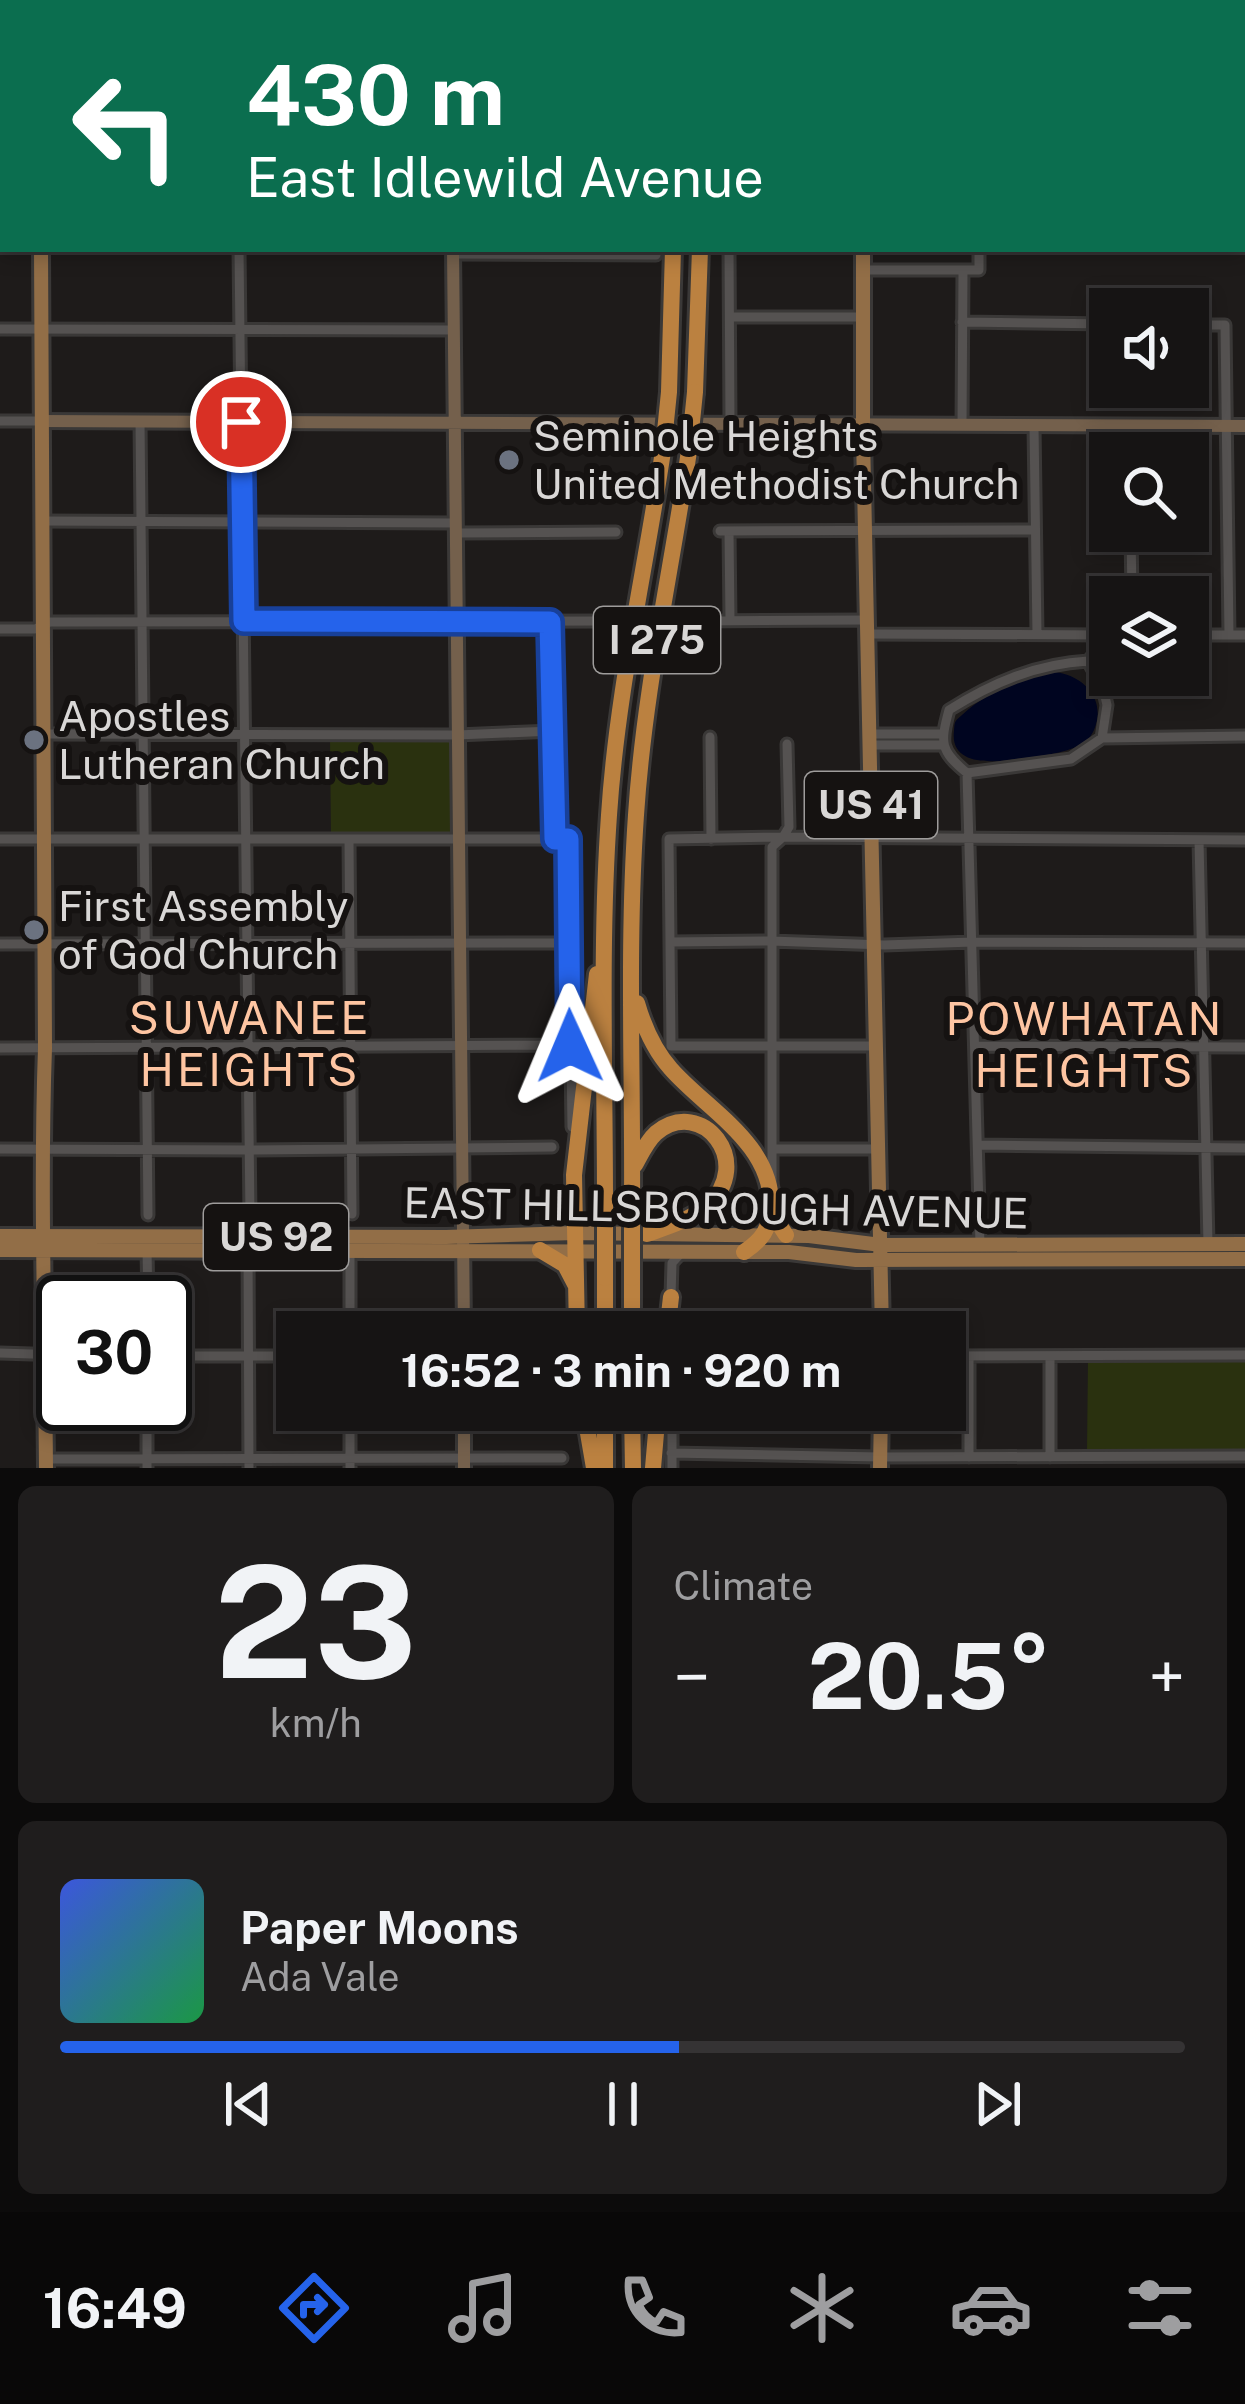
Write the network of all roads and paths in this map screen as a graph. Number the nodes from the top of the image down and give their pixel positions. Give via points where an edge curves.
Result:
1 (40, 252) edge
2 (238, 252) edge
3 (453, 252) edge
4 (665, 252) edge
5 (700, 252) edge
6 (729, 252) edge
7 (863, 252) edge
8 (979, 252) edge
9 (863, 270) junction
10 (963, 270) junction
11 (731, 317) junction
12 (863, 317) junction
13 (962, 322) junction
14 (1089, 324) edge
15 (1209, 326) edge
16 (0, 329) edge
17 (41, 329) junction
18 (239, 330) junction
19 (454, 330) junction
20 (0, 421) edge
21 (41, 421) junction
22 (140, 421) junction
23 (241, 422) junction
24 (455, 422) junction
25 (730, 423) junction
26 (863, 425) junction
27 (962, 425) junction
28 (1034, 426) junction
29 (1131, 426) junction
30 (1228, 426) junction
31 (1245, 426) edge
32 (1131, 432) edge
33 (243, 520) junction
34 (42, 521) junction
35 (141, 521) junction
36 (456, 528) junction
37 (865, 529) junction
38 (1035, 530) junction
39 (616, 532) dead end
40 (730, 620) junction
41 (142, 621) junction
42 (244, 621) junction
43 (605, 621) dead end
44 (696, 621) dead end
45 (456, 622) junction
46 (550, 622) junction
47 (43, 626) junction
48 (867, 627) junction
49 (0, 629) edge
50 (1037, 634) junction
51 (1245, 634) edge
52 (1089, 635) edge
53 (1209, 635) edge
54 (1228, 635) junction
55 (1088, 661) joint
56 (553, 730) junction
57 (44, 734) junction
58 (144, 734) junction
59 (246, 735) junction
60 (457, 735) junction
61 (1245, 736) edge
62 (710, 737) dead end
63 (869, 739) junction
64 (943, 739) junction
65 (1102, 739) junction
66 (787, 744) dead end
67 (968, 773) junction
68 (783, 837) junction
69 (0, 839) edge
70 (44, 839) junction
71 (146, 839) junction
72 (248, 839) junction
73 (349, 839) junction
74 (458, 839) junction
75 (555, 839) junction
76 (711, 839) junction
77 (872, 839) junction
78 (970, 839) junction
79 (1199, 840) junction
80 (1245, 840) edge
81 (605, 932) junction
82 (771, 941) junction
83 (670, 942) junction
84 (973, 942) junction
85 (460, 943) junction
86 (568, 943) junction
87 (1203, 943) junction
88 (1245, 943) edge
89 (0, 944) edge
90 (146, 944) junction
91 (248, 944) junction
92 (350, 944) junction
93 (874, 944) junction
94 (45, 945) junction
95 (632, 985) junction
96 (351, 1046) junction
97 (461, 1046) junction
98 (570, 1046) junction
99 (773, 1046) junction
100 (876, 1046) junction
101 (976, 1046) junction
102 (1245, 1046) edge
103 (147, 1047) junction
104 (249, 1047) junction
105 (1205, 1047) junction
106 (0, 1048) edge
107 (45, 1048) junction
108 (979, 1145) junction
109 (552, 1147) dead end
110 (1208, 1148) junction
111 (1245, 1148) edge
112 (0, 1149) edge
113 (463, 1149) junction
114 (774, 1149) junction
115 (878, 1149) junction
116 (42, 1150) junction
117 (148, 1150) junction
118 (250, 1150) junction
119 (352, 1150) junction
120 (632, 1171) junction
121 (574, 1174) junction
122 (771, 1203) junction
123 (352, 1214) dead end
124 (148, 1215) dead end
125 (250, 1216) dead end
126 (647, 1234) junction
127 (765, 1235) junction
128 (786, 1235) junction
129 (0, 1236) edge
130 (576, 1242) junction
131 (463, 1243) junction
132 (43, 1244) junction
133 (1124, 1244) junction
134 (1208, 1244) junction
135 (1245, 1244) edge
136 (980, 1245) junction
137 (0, 1250) edge
138 (147, 1250) junction
139 (248, 1250) junction
140 (350, 1250) junction
141 (540, 1250) junction
142 (682, 1252) junction
143 (744, 1252) junction
144 (881, 1252) junction
145 (1069, 1259) junction
146 (1193, 1259) junction
147 (1245, 1259) edge
148 (43, 1275) edge
149 (147, 1275) edge
150 (577, 1288) junction
151 (671, 1297) joint
152 (350, 1311) edge
153 (464, 1311) edge
154 (577, 1311) edge
155 (605, 1311) edge
156 (632, 1311) edge
157 (670, 1311) edge
158 (882, 1311) edge
159 (0, 1353) edge
160 (36, 1353) edge
161 (1245, 1355) edge
162 (192, 1356) edge
163 (250, 1356) junction
164 (276, 1356) edge
165 (969, 1356) joint
166 (1050, 1356) junction
167 (45, 1431) edge
168 (147, 1431) edge
169 (350, 1431) edge
170 (464, 1431) edge
171 (588, 1431) edge
172 (605, 1431) edge
173 (632, 1431) edge
174 (656, 1431) edge
175 (672, 1431) edge
176 (881, 1431) edge
177 (671, 1453) junction
178 (1245, 1456) edge
179 (969, 1457) junction
180 (1050, 1457) junction
181 (562, 1458) dead end
182 (880, 1462) edge
183 (249, 1463) edge
184 (350, 1463) edge
185 (464, 1463) edge
186 (46, 1464) edge
187 (147, 1464) edge
188 (594, 1468) edge
189 (605, 1468) edge
190 (633, 1468) edge
191 (653, 1468) edge
192 (672, 1468) edge

1 - 17 main road
2 - 18 street
3 - 19 street
4 - 81 highway, I 275, bridge via 669,392 616,741
5 - 95 highway, I 275, bridge via 689,451 642,740
6 - 11 street
7 - 9 main road, US 41
8 - 10 street via 979,270
9 - 10 street
9 - 12 main road, US 41
10 - 13 street
11 - 12 street
11 - 25 street
12 - 26 main road, US 41
13 - 14 street
13 - 27 street
15 - 30 street via 1225,326
16 - 17 street
17 - 18 street
17 - 21 main road
18 - 19 street
18 - 23 street
19 - 24 street
20 - 21 street
21 - 22 street
21 - 34 main road
22 - 23 street
22 - 35 street
23 - 24 street
23 - 33 street
24 - 25 street
24 - 36 street
25 - 26 street
26 - 27 street
26 - 37 main road, US 41
27 - 28 street
28 - 29 street
28 - 38 street
29 - 30 street
29 - 32 street
30 - 31 street
30 - 54 street
33 - 35 street
33 - 36 street
33 - 42 street
34 - 35 street
34 - 47 main road
35 - 41 street
36 - 39 street
36 - 45 street
37 - 38 street
37 - 40 street via 725,531
37 - 48 main road, US 41
38 - 50 street
40 - 44 street
40 - 48 street
41 - 42 street
41 - 47 street
41 - 58 street
42 - 45 street
42 - 59 street
43 - 46 street
45 - 46 street
45 - 60 street
46 - 56 street
47 - 49 street
47 - 57 main road
48 - 50 street
48 - 63 main road, US 41
50 - 52 street
51 - 54 street
53 - 54 street
55 - 64 street via 987,686 949,710
55 - 65 street via 1107,705
56 - 60 street
56 - 75 street
57 - 58 street
57 - 70 main road
58 - 59 street
58 - 71 street
59 - 60 street
59 - 72 street
60 - 74 street
61 - 65 street
62 - 76 street
63 - 64 street
63 - 77 main road, US 41
64 - 67 street via 949,759
65 - 67 street via 1071,759
66 - 68 street
67 - 78 street
68 - 76 street
68 - 77 street
68 - 82 street via 772,847
69 - 70 street
70 - 71 street
70 - 94 main road
71 - 72 street
71 - 90 street
72 - 73 street
72 - 91 street
73 - 74 street
73 - 92 street
74 - 75 street
74 - 85 street
75 - 86 street via 568,839
76 - 83 street via 669,839
77 - 78 street
77 - 93 main road, US 41
78 - 79 street
78 - 84 street
79 - 80 street
79 - 87 street
81 - 121 highway
81 - 155 highway, I 275, bridge
82 - 83 street
82 - 93 street
82 - 99 street
83 - 99 street via 671,1046
84 - 87 street
84 - 93 street
84 - 101 street
85 - 86 street
85 - 92 street
85 - 97 street
86 - 98 street
87 - 88 street
87 - 105 street
89 - 94 street
90 - 91 street
90 - 94 street
90 - 103 street
91 - 92 street
91 - 104 street
92 - 96 street
93 - 100 main road, US 41
94 - 107 main road
95 - 120 highway, I 275
95 - 122 highway via 662,1058 749,1144
96 - 97 street
96 - 104 street
96 - 119 street
97 - 98 street
97 - 113 street
98 - 121 street
99 - 100 street
99 - 114 street
100 - 115 main road, US 41
101 - 105 street
101 - 108 street
102 - 105 street
103 - 104 street
103 - 107 street
103 - 117 street
104 - 118 street
105 - 110 street
106 - 107 street
107 - 116 main road
108 - 110 street
108 - 136 street
109 - 113 street
110 - 111 street
110 - 134 street
112 - 116 street
113 - 119 street
113 - 131 street
114 - 115 street
114 - 122 street
115 - 144 main road, US 41
116 - 117 street
116 - 132 main road
117 - 118 street
117 - 124 street
118 - 119 street
118 - 125 street
119 - 123 street
120 - 126 highway via 652,1138 677,1124 706,1129 725,1153 727,1176 712,1201
120 - 156 highway, I 275, bridge
121 - 130 highway
122 - 127 highway
122 - 128 highway
126 - 127 main road, EAST HILLSBOROUGH AVENUE / US 92
126 - 130 main road, EAST HILLSBOROUGH AVENUE / US 92
127 - 128 main road, EAST HILLSBOROUGH AVENUE / US 92
127 - 143 highway
128 - 144 main road, EAST HILLSBOROUGH AVENUE / US 92
129 - 132 main road, US 92
130 - 131 main road, EAST HILLSBOROUGH AVENUE / US 92
130 - 141 main road, EAST HILLSBOROUGH AVENUE / US 92
130 - 142 main road, EAST HILLSBOROUGH AVENUE / US 92
130 - 150 highway
131 - 132 main road, EAST HILLSBOROUGH AVENUE / US 92
131 - 140 main road, EAST HILLSBOROUGH AVENUE / US 92
131 - 141 main road, EAST HILLSBOROUGH AVENUE / US 92
131 - 153 street
132 - 137 main road, US 92
132 - 138 main road, EAST HILLSBOROUGH AVENUE / US 92
132 - 148 main road
133 - 134 main road, EAST HILLSBOROUGH AVENUE
133 - 136 main road, EAST HILLSBOROUGH AVENUE
133 - 145 main road
134 - 135 main road, EAST HILLSBOROUGH AVENUE
134 - 146 main road
136 - 144 main road, EAST HILLSBOROUGH AVENUE
138 - 139 main road, EAST HILLSBOROUGH AVENUE / US 92
138 - 149 street
139 - 140 main road, EAST HILLSBOROUGH AVENUE / US 92
139 - 163 street
140 - 152 street
141 - 150 highway via 565,1265
142 - 143 main road, EAST HILLSBOROUGH AVENUE / US 92
142 - 151 street via 671,1267
143 - 144 main road, EAST HILLSBOROUGH AVENUE / US 92
144 - 145 main road, EAST HILLSBOROUGH AVENUE
144 - 158 main road
145 - 146 main road, EAST HILLSBOROUGH AVENUE
146 - 147 main road, EAST HILLSBOROUGH AVENUE
150 - 154 highway
151 - 157 highway
159 - 160 street
161 - 166 street
162 - 163 street
163 - 164 street
163 - 183 street
165 - 166 street
165 - 179 street
166 - 180 street
167 - 186 main road
168 - 187 street
169 - 184 street
170 - 185 street
171 - 188 highway
172 - 189 highway
173 - 190 highway
174 - 191 highway
175 - 177 street
176 - 182 main road
177 - 182 street
177 - 192 street
178 - 180 street
179 - 180 street
179 - 182 street
181 - 185 street
183 - 184 street
183 - 187 street
184 - 185 street
186 - 187 street

